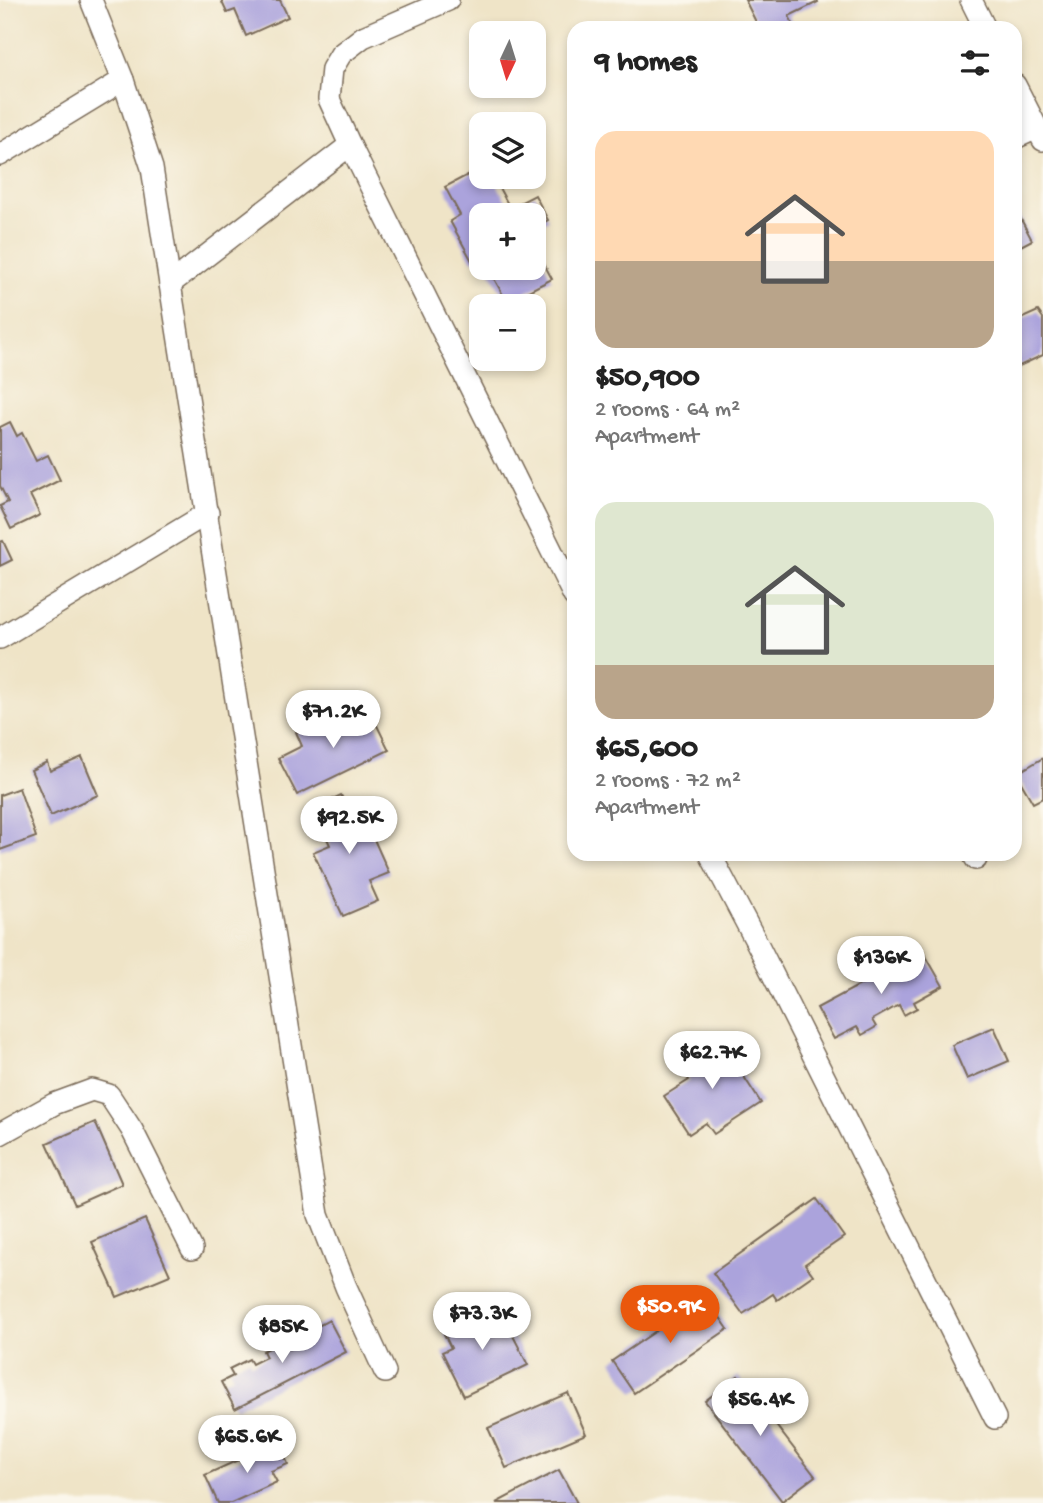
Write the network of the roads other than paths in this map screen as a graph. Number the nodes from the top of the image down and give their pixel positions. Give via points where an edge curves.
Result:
1 (91, 0) edge
2 (448, 0) edge
3 (971, 0) edge
4 (982, 21) edge
5 (123, 80) junction
6 (1022, 99) edge
7 (1040, 134) edge
8 (1022, 137) edge
9 (350, 145) junction
10 (0, 155) edge
11 (170, 284) junction
12 (208, 513) junction
13 (567, 582) edge
14 (0, 638) edge
15 (714, 861) edge
16 (0, 1134) edge
17 (192, 1249) dead end
18 (384, 1372) dead end
19 (995, 1418) dead end

1 - 5 street
2 - 9 street via 363,37 341,54 332,69 330,99
3 - 4 street
5 - 10 street
5 - 11 street via 152,168
6 - 7 street
7 - 8 street
9 - 11 street
9 - 13 street
11 - 12 street
12 - 14 street
12 - 18 street via 318,1214
15 - 19 street
16 - 17 street via 54,1104 92,1090 109,1095 132,1130

